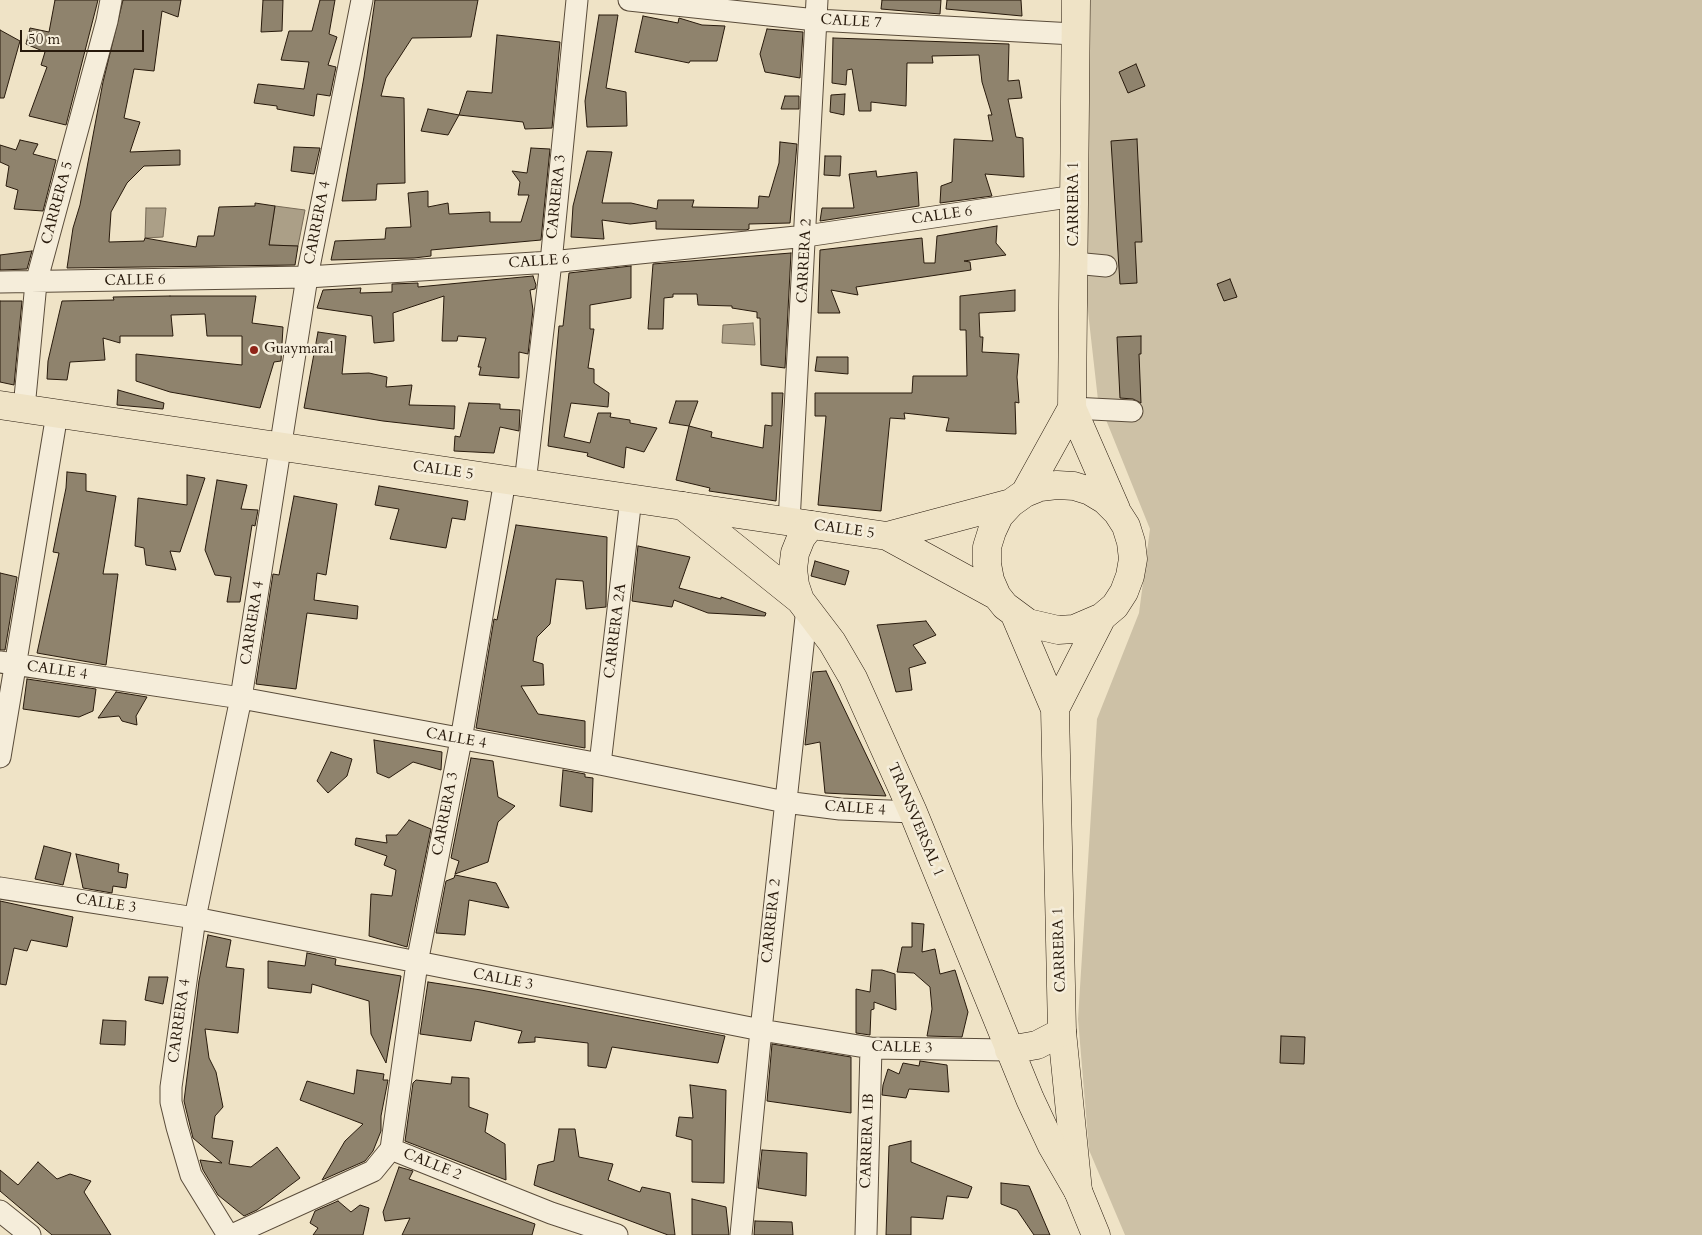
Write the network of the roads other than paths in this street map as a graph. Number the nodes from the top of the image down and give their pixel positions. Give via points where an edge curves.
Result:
1 (111, 0) edge
2 (362, 0) edge
3 (577, 0) edge
4 (629, 0) edge
5 (1076, 0) edge
6 (817, 10) edge
7 (1074, 34) junction
8 (1075, 196) junction
9 (806, 236) junction
10 (551, 262) junction
11 (1074, 263) junction
12 (1106, 266) dead end
13 (307, 277) junction
14 (0, 282) edge
15 (36, 283) junction
16 (12, 407) edge
17 (1072, 408) junction
18 (1132, 411) dead end
19 (57, 414) junction
20 (282, 447) junction
21 (515, 481) junction
22 (631, 498) junction
23 (1018, 498) junction
24 (683, 506) junction
25 (1117, 512) junction
26 (800, 524) junction
27 (887, 536) junction
28 (804, 604) junction
29 (1006, 605) junction
30 (1102, 617) junction
31 (8, 663) edge
32 (240, 698) junction
33 (1055, 709) junction
34 (461, 740) junction
35 (0, 757) edge
36 (600, 764) junction
37 (785, 802) junction
38 (913, 812) junction
39 (0, 888) edge
40 (195, 918) junction
41 (417, 963) junction
42 (761, 1030) junction
43 (1062, 1032) junction
44 (871, 1048) junction
45 (1009, 1050) junction
46 (391, 1148) junction
47 (1078, 1190) junction
48 (0, 1211) edge
49 (30, 1235) edge
50 (230, 1235) edge
51 (617, 1235) edge
52 (741, 1235) edge
53 (866, 1235) edge
54 (1096, 1235) edge

1 - 15 street, CARRERA 5
2 - 13 street, CARRERA 4
3 - 10 street, CARRERA 3
4 - 6 street, CALLE 7
5 - 7 main road, CARRERA 1
6 - 7 street, CALLE 7
6 - 9 street, CARRERA 2
7 - 8 main road, CARRERA 1
8 - 9 street, CALLE 6
8 - 11 main road, CARRERA 1
9 - 10 street, CALLE 6
9 - 26 street, CARRERA 2
10 - 13 street, CALLE 6
10 - 21 street, CARRERA 3
11 - 12 street
11 - 17 main road, CARRERA 1
13 - 15 street, CALLE 6
13 - 20 street, CARRERA 4
14 - 15 street, CALLE 6
15 - 16 street, CARRERA 5
16 - 19 main road, CALLE 5
17 - 18 street
17 - 23 main road, CARRERA 1
17 - 25 main road, CARRERA 1
19 - 20 main road, CALLE 5
19 - 31 street
20 - 21 main road, CALLE 5
20 - 32 street, CARRERA 4
21 - 22 main road, CALLE 5
21 - 34 street, CARRERA 3
22 - 24 main road, CALLE 5
22 - 36 street, CARRERA 2A
23 - 25 main road via 1049,486 1074,486 1105,500
23 - 27 main road, CALLE 5
23 - 29 main road via 1000,516 987,547 990,580
24 - 26 main road, CALLE 5
24 - 28 main road, TRANSVERSAL 1
25 - 30 main road via 1126,526 1133,559 1124,592
26 - 27 main road, CALLE 5
26 - 28 main road, TRANSVERSAL 1 via 802,538 795,553 793,569 795,585
27 - 29 main road, CALLE 5
28 - 37 street, CARRERA 2
28 - 38 main road, TRANSVERSAL 1 via 853,678
29 - 30 main road via 1028,623 1058,630 1074,629
29 - 33 main road, CARRERA 1
30 - 33 main road, CARRERA 1
31 - 32 street, CALLE 4
31 - 35 street
32 - 34 street, CALLE 4
32 - 40 street, CARRERA 4
33 - 43 main road, CARRERA 1
34 - 36 street, CALLE 4
34 - 41 street, CARRERA 3
36 - 37 street, CALLE 4
37 - 38 street, CALLE 4 via 840,810
37 - 42 street, CARRERA 2
38 - 45 main road, TRANSVERSAL 1
39 - 40 street, CALLE 3
40 - 41 street, CALLE 3
40 - 50 street, CARRERA 4 via 171,1102 191,1175
41 - 42 street, CALLE 3
41 - 46 street, CARRERA 3
42 - 44 street, CALLE 3
42 - 52 street, CARRERA 2
43 - 45 main road via 1037,1045
43 - 47 main road, CARRERA 1
44 - 45 street, CALLE 3
44 - 53 street, CARRERA 1B
45 - 47 main road, TRANSVERSAL 1 via 1052,1146
46 - 50 street, CALLE 2 via 374,1171
46 - 51 street, CALLE 2 via 552,1213
47 - 54 main road
48 - 49 street

